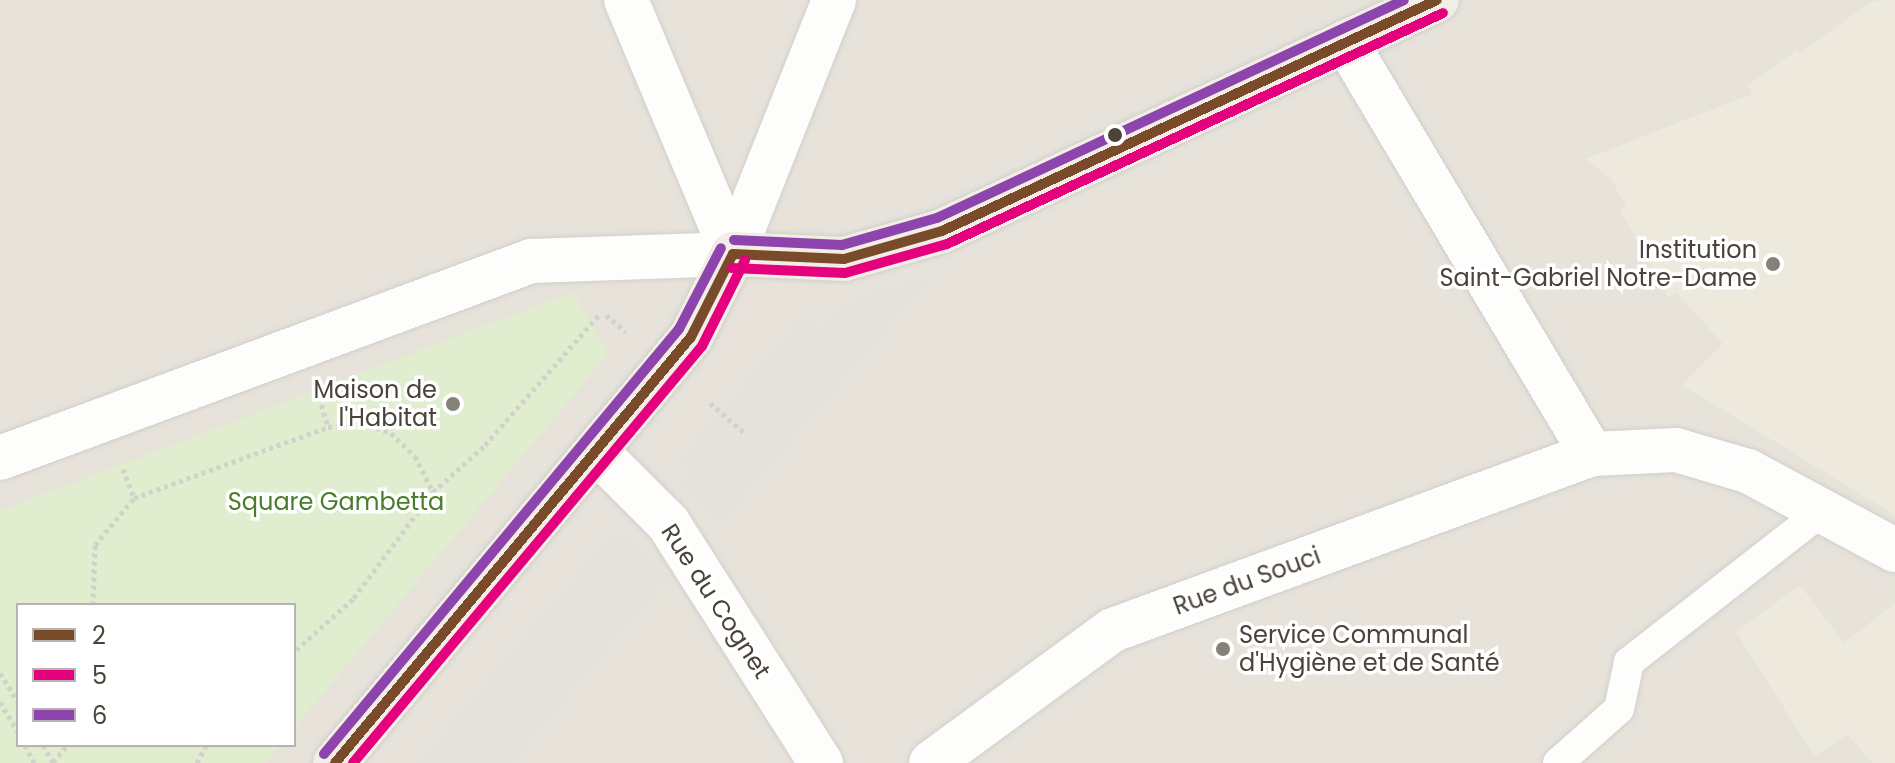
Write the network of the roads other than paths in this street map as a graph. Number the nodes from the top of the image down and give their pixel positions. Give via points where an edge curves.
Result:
1 (626, 0) edge
2 (834, 0) edge
3 (1437, 0) edge
4 (1346, 42) junction
5 (733, 254) junction
6 (596, 451) junction
7 (1592, 454) junction
8 (0, 458) edge
9 (1825, 509) junction
10 (1895, 550) edge
11 (335, 763) edge
12 (821, 763) edge
13 (931, 763) edge
14 (1558, 763) edge

1 - 5 street
2 - 5 street
3 - 4 main road
4 - 5 main road via 907,244 844,259
4 - 7 street
5 - 6 main road via 691,337
5 - 8 street via 531,261
6 - 11 main road
6 - 12 street, Rue du Cognet via 668,523
7 - 9 street, Rue du Souci via 1676,450 1748,471
7 - 13 street, Rue du Souci via 1113,630
9 - 10 street, Rue du Souci
9 - 14 lane via 1629,662 1619,709

